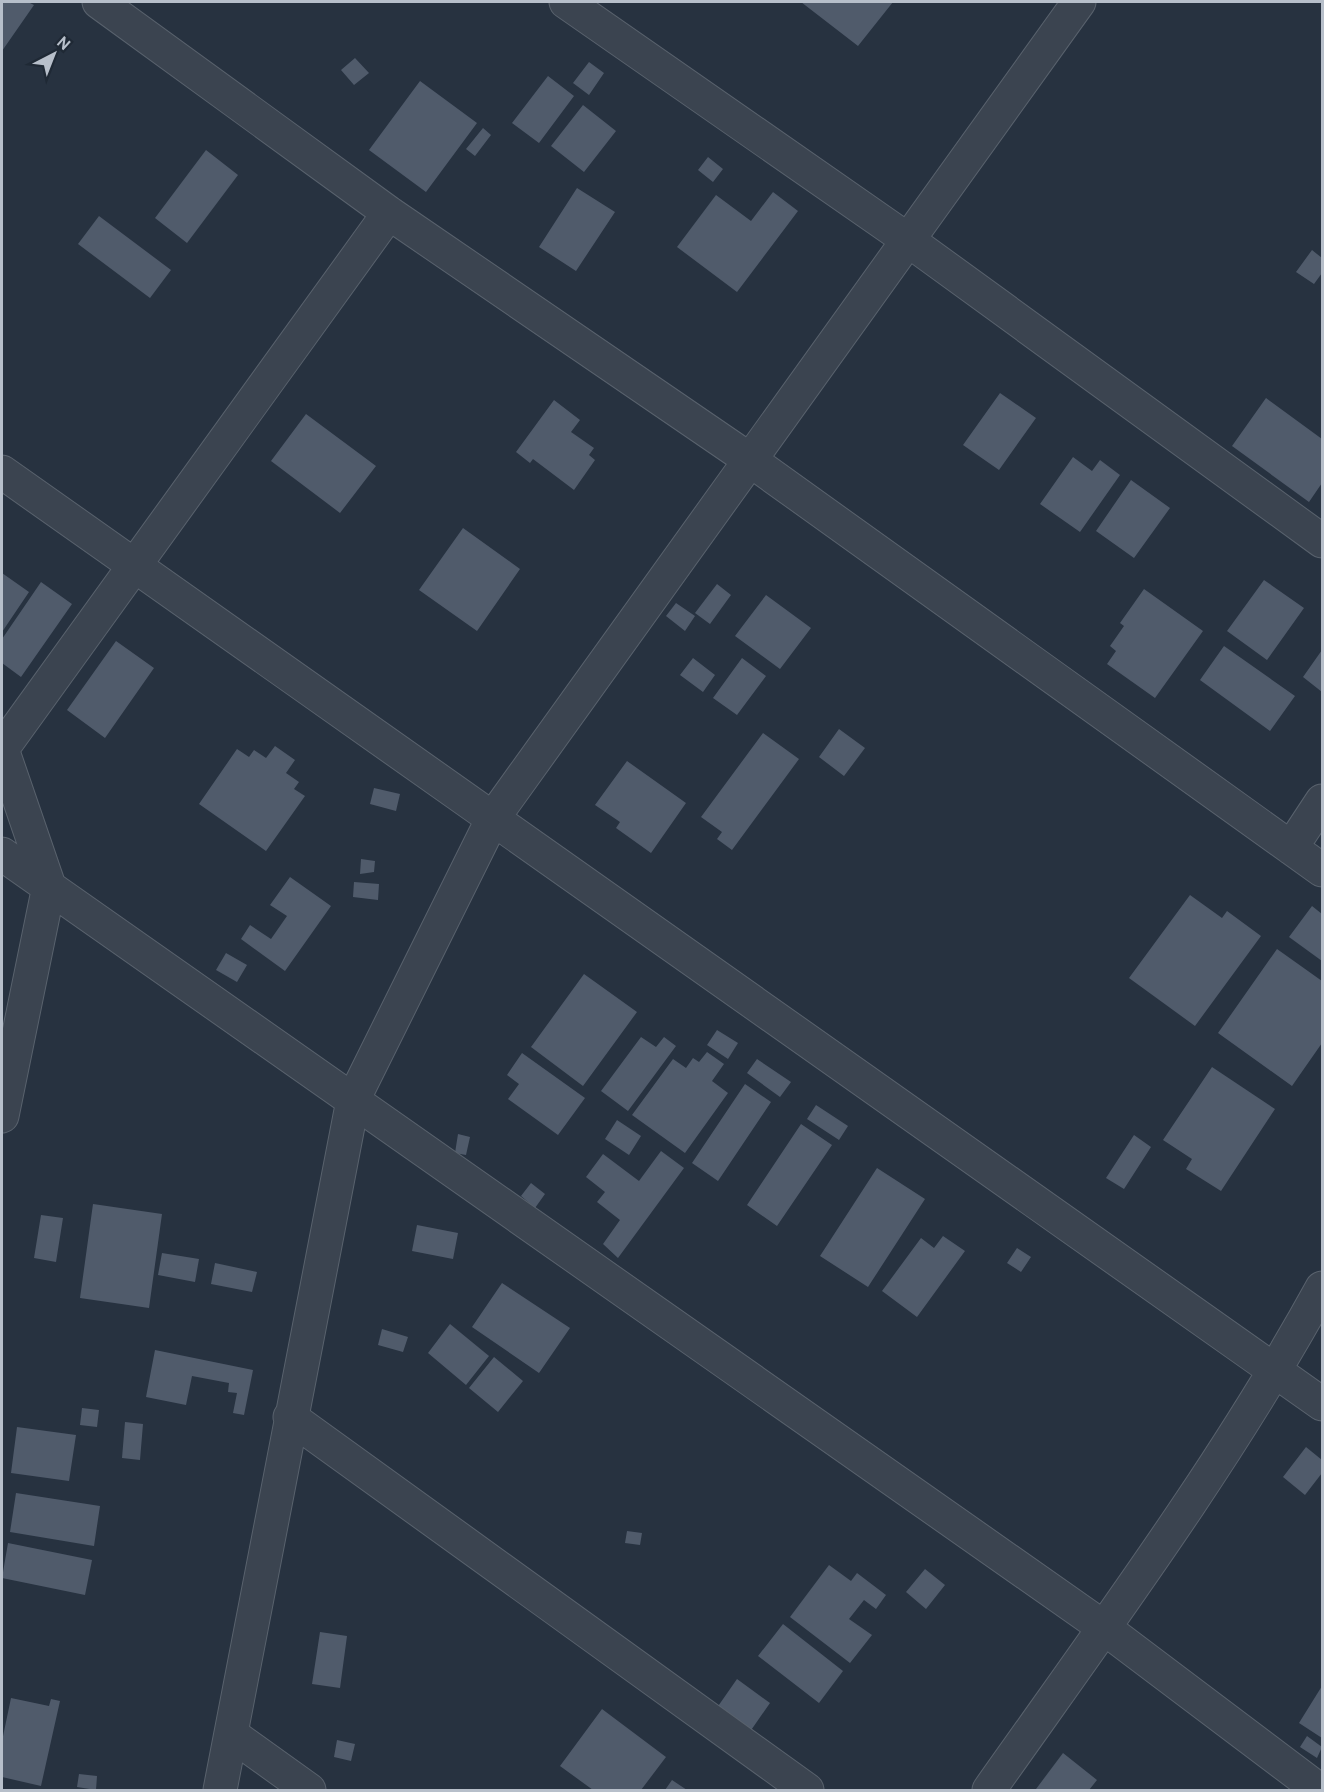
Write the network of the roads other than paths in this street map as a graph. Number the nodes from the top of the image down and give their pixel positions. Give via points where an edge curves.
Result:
1 (99, 2) edge
2 (566, 2) edge
3 (1079, 2) edge
4 (389, 213) junction
5 (908, 240) junction
6 (750, 460) junction
7 (2, 472) edge
8 (1323, 541) edge
9 (135, 566) junction
10 (1323, 801) edge
11 (493, 818) junction
12 (1291, 848) junction
13 (2, 854) edge
14 (1323, 870) edge
15 (50, 886) junction
16 (353, 1100) junction
17 (2, 1116) edge
18 (1323, 1288) edge
19 (1276, 1371) junction
20 (1323, 1404) edge
21 (290, 1417) junction
22 (1103, 1627) junction
23 (231, 1734) junction
24 (220, 1791) edge
25 (309, 1791) edge
26 (807, 1791) edge
27 (989, 1791) edge
28 (1319, 1791) edge

1 - 4 street
2 - 5 street
3 - 5 street
4 - 6 street
4 - 9 street
5 - 6 street
5 - 8 street
6 - 11 street
6 - 12 street
7 - 9 street
9 - 11 street
9 - 15 street via 2,749
10 - 12 street
11 - 16 street
11 - 19 street
12 - 14 street
13 - 15 street
15 - 16 street
15 - 17 street
16 - 21 street
16 - 22 street
18 - 19 street
19 - 20 street
19 - 22 street
21 - 23 street
21 - 26 street
22 - 27 street
22 - 28 street
23 - 24 street
23 - 25 street

